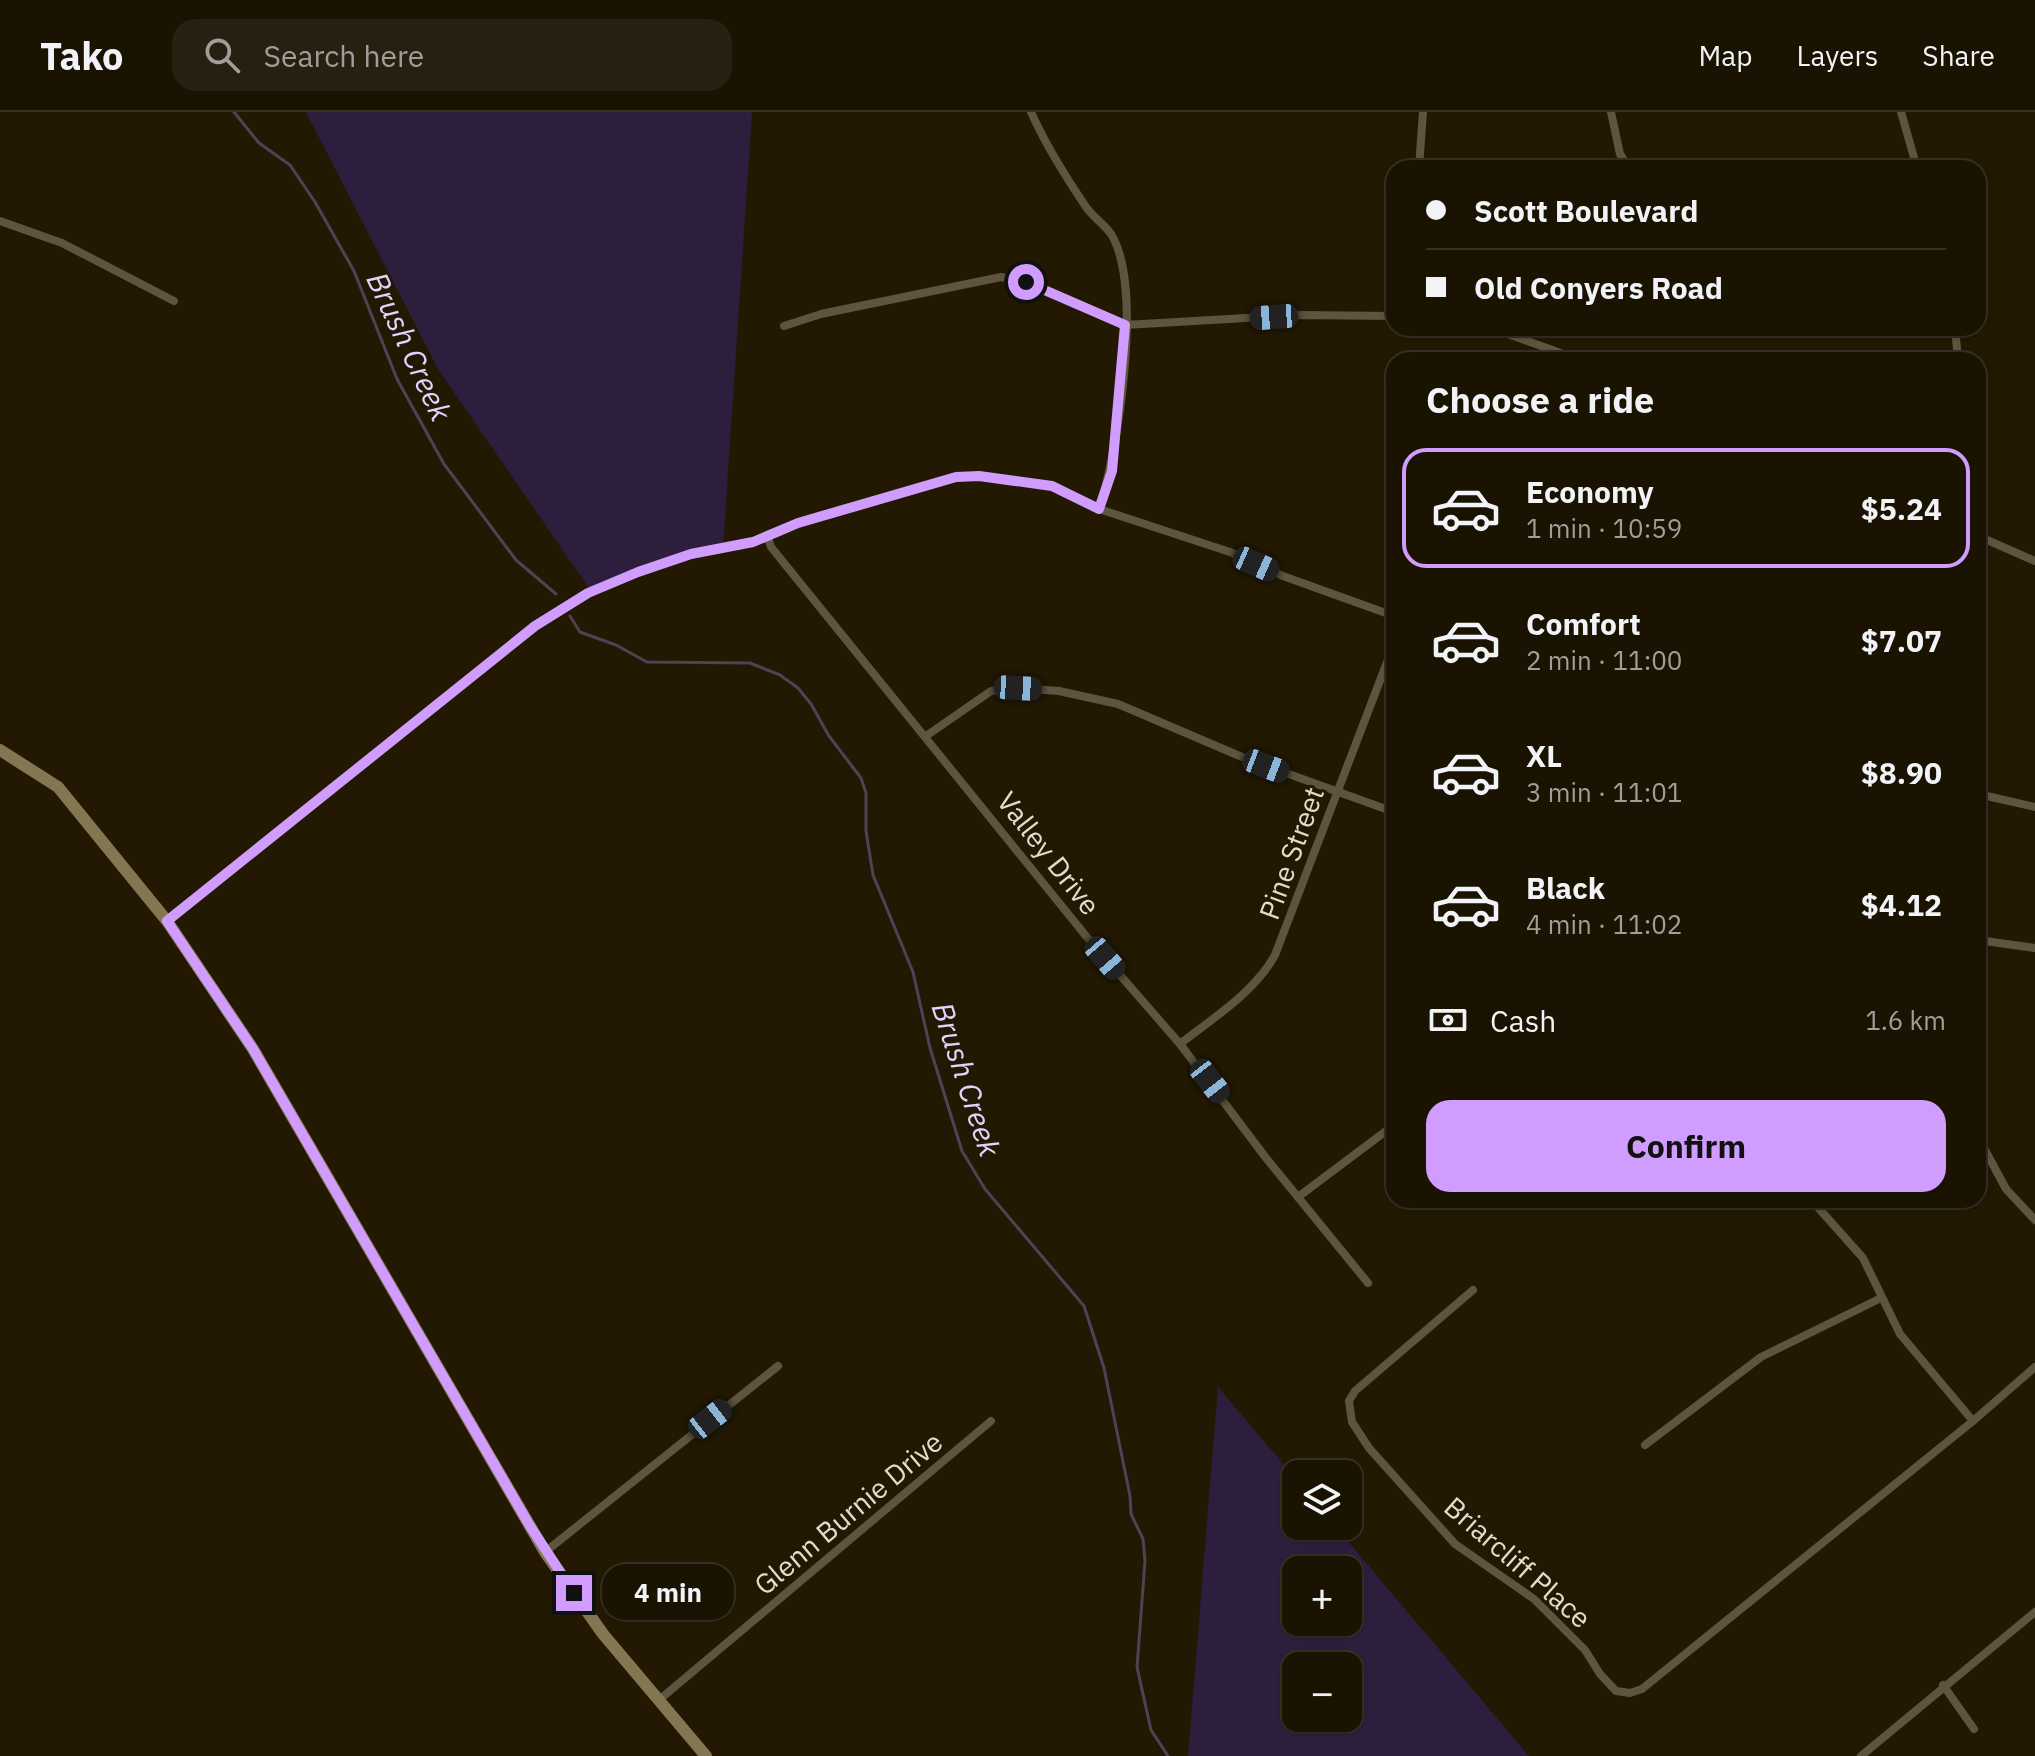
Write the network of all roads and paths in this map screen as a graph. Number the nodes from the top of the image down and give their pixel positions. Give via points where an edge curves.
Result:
1 (1031, 112) edge
2 (1423, 112) edge
3 (1611, 112) edge
4 (1901, 112) edge
5 (1420, 160) edge
6 (1624, 160) edge
7 (1915, 160) edge
8 (0, 221) edge
9 (174, 301) dead end
10 (1386, 316) edge
11 (1125, 325) junction
12 (784, 326) dead end
13 (1513, 336) edge
14 (1558, 352) edge
15 (1099, 509) junction
16 (767, 535) junction
17 (1986, 540) edge
18 (2035, 561) edge
19 (1386, 613) edge
20 (1386, 665) edge
21 (926, 736) junction
22 (0, 750) edge
23 (1337, 793) junction
24 (1986, 796) edge
25 (2035, 807) edge
26 (1386, 809) edge
27 (167, 921) junction
28 (1986, 941) edge
29 (2035, 948) edge
30 (1180, 1044) junction
31 (1386, 1131) edge
32 (1986, 1152) edge
33 (1298, 1197) junction
34 (1818, 1208) edge
35 (2035, 1220) edge
36 (1368, 1283) dead end
37 (1473, 1290) dead end
38 (1881, 1298) junction
39 (778, 1366) dead end
40 (2035, 1367) edge
41 (991, 1421) dead end
42 (1973, 1421) junction
43 (1645, 1445) dead end
44 (545, 1552) junction
45 (2035, 1612) edge
46 (1943, 1685) junction
47 (659, 1700) junction
48 (1974, 1729) dead end
49 (706, 1756) edge
50 (1861, 1756) edge

1 - 11 street via 1045,144 1110,234 1125,274
2 - 5 street
3 - 6 street
4 - 7 street
8 - 9 street via 62,243
10 - 11 street
11 - 12 street via 1026,282 1001,277
11 - 15 street via 1112,471
13 - 14 street
15 - 16 street via 1052,486 956,477
15 - 19 street via 1230,552
16 - 21 street, Valley Drive via 771,547
16 - 27 street via 638,572 588,593 535,626
17 - 18 street
20 - 23 street, Pine Street
21 - 23 street via 991,691 1059,691 1118,704
21 - 30 street, Valley Drive
22 - 27 street via 58,787
23 - 26 street
23 - 30 street, Pine Street via 1268,968
24 - 25 street
27 - 44 street via 253,1049
28 - 29 street
30 - 33 street, Valley Drive
31 - 33 street
32 - 35 street via 2006,1189
33 - 36 street, Valley Drive
34 - 38 street via 1863,1258
37 - 42 street, Briarcliff Place via 1355,1391 1349,1401 1352,1422 1455,1544 1534,1599 1585,1650 1616,1691 1642,1689
38 - 42 street via 1900,1334
38 - 43 street via 1761,1357
39 - 44 street
40 - 42 street, Briarcliff Place
41 - 47 street, Glenn Burnie Drive
44 - 47 street via 603,1634
45 - 46 street
46 - 48 street
46 - 50 street
47 - 49 street

